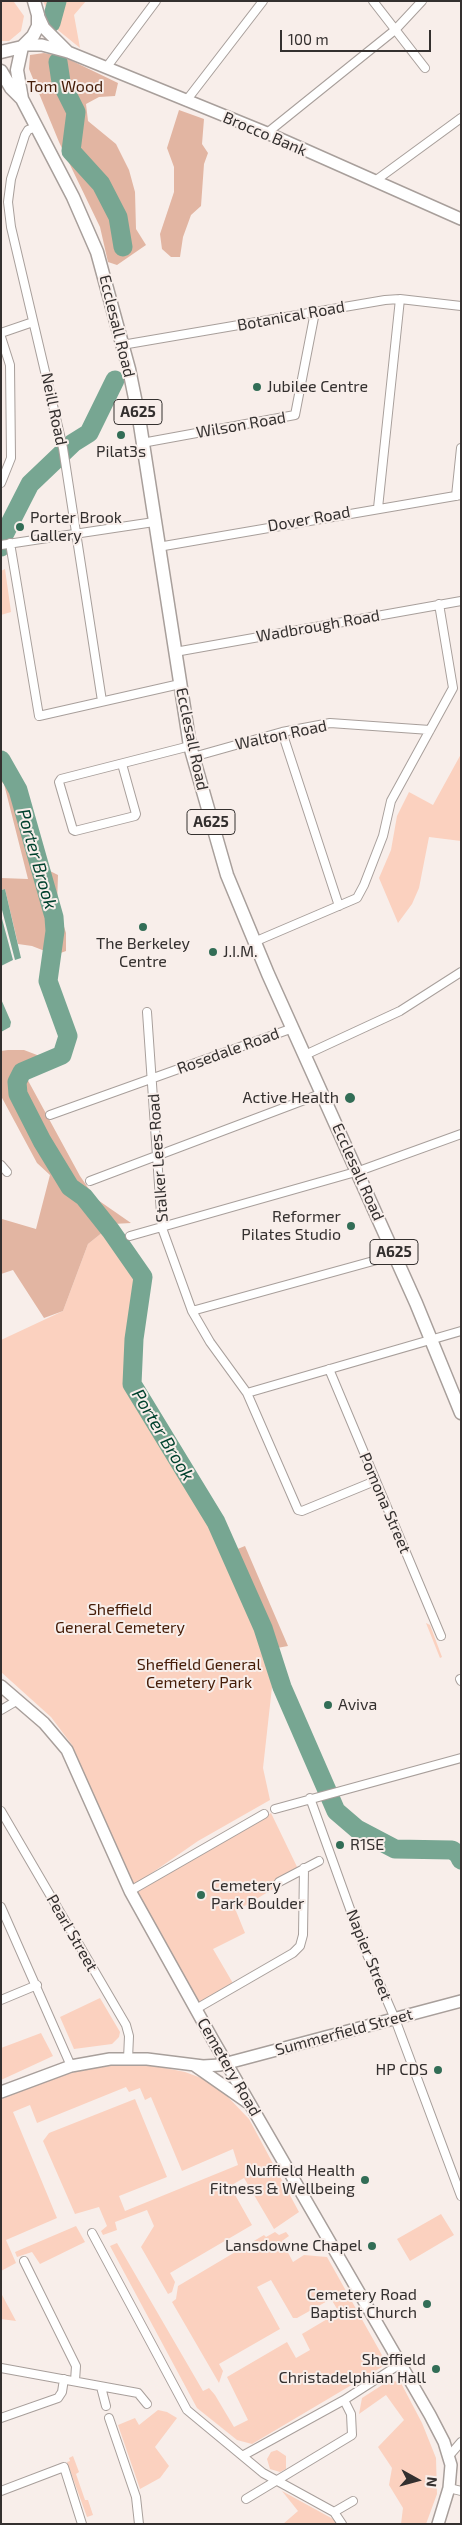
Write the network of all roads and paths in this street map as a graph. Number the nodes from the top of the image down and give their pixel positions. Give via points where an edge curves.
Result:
1 (34, 1) edge
2 (156, 1) edge
3 (263, 1) edge
4 (373, 1) edge
5 (422, 1) edge
6 (38, 15) junction
7 (395, 30) junction
8 (24, 46) junction
9 (1, 52) edge
10 (68, 52) junction
11 (106, 68) junction
12 (424, 68) dead end
13 (1, 71) edge
14 (22, 99) junction
15 (186, 101) junction
16 (461, 118) edge
17 (36, 127) junction
18 (267, 133) junction
19 (375, 181) junction
20 (461, 219) edge
21 (400, 299) junction
22 (461, 306) edge
23 (315, 312) junction
24 (34, 322) junction
25 (1, 335) edge
26 (122, 345) junction
27 (142, 443) junction
28 (461, 448) edge
29 (1, 483) edge
30 (458, 496) edge
31 (378, 508) junction
32 (154, 522) junction
33 (75, 534) junction
34 (6, 544) edge
35 (158, 547) junction
36 (461, 601) edge
37 (439, 604) junction
38 (175, 652) junction
39 (180, 684) junction
40 (102, 701) junction
41 (430, 730) junction
42 (282, 732) junction
43 (192, 751) junction
44 (122, 764) junction
45 (339, 906) junction
46 (254, 942) junction
47 (461, 972) edge
48 (147, 1012) dead end
49 (293, 1028) junction
50 (305, 1055) junction
51 (152, 1079) junction
52 (323, 1093) junction
53 (50, 1115) dead end
54 (461, 1134) edge
55 (158, 1155) junction
56 (1, 1165) edge
57 (359, 1171) junction
58 (7, 1172) dead end
59 (90, 1181) dead end
60 (162, 1228) junction
61 (130, 1236) dead end
62 (395, 1254) junction
63 (192, 1311) junction
64 (461, 1332) edge
65 (432, 1340) junction
66 (329, 1369) junction
67 (247, 1393) junction
68 (461, 1413) edge
69 (375, 1480) junction
70 (442, 1636) dead end
71 (1, 1686) edge
72 (18, 1700) junction
73 (1, 1710) edge
74 (461, 1758) edge
75 (310, 1798) junction
76 (275, 1809) dead end
77 (1, 1811) edge
78 (264, 1814) dead end
79 (319, 1861) dead end
80 (304, 1868) junction
81 (279, 1882) dead end
82 (130, 1890) junction
83 (1, 1906) edge
84 (37, 1985) junction
85 (1, 2000) edge
86 (461, 2000) edge
87 (196, 2009) junction
88 (395, 2019) junction
89 (128, 2058) junction
90 (192, 2064) junction
91 (227, 2064) junction
92 (71, 2066) junction
93 (1, 2092) edge
94 (250, 2104) junction
95 (461, 2194) edge
96 (92, 2233) dead end
97 (24, 2261) dead end
98 (400, 2364) junction
99 (1, 2368) edge
100 (64, 2379) junction
101 (75, 2381) junction
102 (101, 2387) junction
103 (344, 2400) junction
104 (147, 2404) dead end
105 (106, 2406) dead end
106 (1, 2418) edge
107 (109, 2418) dead end
108 (461, 2442) edge
109 (244, 2455) junction
110 (449, 2456) junction
111 (278, 2480) junction
112 (455, 2490) edge
113 (1, 2491) edge
114 (246, 2499) dead end
115 (353, 2501) dead end
116 (334, 2512) junction
117 (82, 2524) edge
118 (139, 2524) edge
119 (342, 2524) edge
120 (438, 2524) edge

1 - 6 main road
2 - 11 street
3 - 15 street
4 - 7 street
5 - 7 street
6 - 8 main road, A625 via 38,26
6 - 10 street, Brocco Bank via 44,28
7 - 12 street
7 - 18 street
8 - 9 main road
8 - 10 street, Brocco Bank via 42,45
8 - 14 main road, Ecclesall Road / A625 via 17,70
10 - 11 street, Brocco Bank
11 - 15 street, Brocco Bank
13 - 14 main road, Ecclesall Road / A625
14 - 17 main road, Ecclesall Road / A625
15 - 18 street, Brocco Bank
16 - 19 street
17 - 24 street, Neill Road via 24,135 8,202 10,227
17 - 26 main road, Ecclesall Road / A625 via 98,252
18 - 19 street, Brocco Bank
19 - 20 street, Brocco Bank
21 - 22 street, Botanical Road
21 - 23 street, Botanical Road
21 - 31 street
23 - 26 street, Botanical Road
23 - 27 street, Wilson Road via 295,415
24 - 25 street
24 - 33 street, Neill Road via 64,457
25 - 29 street via 10,365 11,458
26 - 27 main road, Ecclesall Road / A625
27 - 32 main road, Ecclesall Road / A625
28 - 30 street
30 - 31 street, Dover Road
31 - 35 street, Dover Road
32 - 33 street
32 - 35 main road, Ecclesall Road / A625
33 - 34 street
33 - 40 street, Neill Road
34 - 40 street via 39,716
35 - 38 main road, Ecclesall Road / A625
36 - 37 street, Wadbrough Road
37 - 38 street, Wadbrough Road
37 - 41 street via 453,688
38 - 39 main road, Ecclesall Road / A625
39 - 40 street
39 - 43 main road, Ecclesall Road / A625
41 - 42 street, Walton Road via 330,723
41 - 45 street via 391,801 364,886 357,898
42 - 43 street, Walton Road
42 - 45 street
43 - 44 street, Walton Road
43 - 46 main road, Ecclesall Road / A625 via 227,876
44 - 44 street, Walton Road via 61,779 59,782 73,830 135,816
45 - 46 street
46 - 49 main road, Ecclesall Road / A625
47 - 50 street via 400,1011
48 - 51 street, Stalker Lees Road
49 - 50 main road, Ecclesall Road / A625
49 - 51 street, Rosedale Road
50 - 52 main road, Ecclesall Road / A625
51 - 53 street, Rosedale Road
51 - 55 street, Stalker Lees Road
52 - 55 street
52 - 57 main road, Ecclesall Road / A625
54 - 57 street
55 - 59 street
55 - 60 street, Stalker Lees Road
56 - 58 street
57 - 60 street
57 - 62 main road, Ecclesall Road / A625
60 - 61 street
60 - 63 street, Stalker Lees Road
62 - 63 street
62 - 65 main road, Ecclesall Road / A625
63 - 67 street, Stalker Lees Road
64 - 65 street
65 - 66 street
65 - 68 main road, Ecclesall Road / A625
66 - 67 street
66 - 69 street, Pomona Street
67 - 69 street, Stalker Lees Road via 300,1511
69 - 70 street, Pomona Street
71 - 72 street, Cemetery Road
72 - 73 street
72 - 82 street, Cemetery Road via 67,1750
74 - 75 street
75 - 76 street
75 - 88 street, Napier Street
77 - 89 street, Pearl Street via 126,2025
78 - 82 street
79 - 80 street
80 - 81 street
80 - 87 street via 300,1946
82 - 87 street, Cemetery Road
83 - 84 street
84 - 85 street
84 - 92 street
86 - 88 street, Summerfield Street
87 - 91 street, Cemetery Road
88 - 91 street, Summerfield Street
88 - 95 street, Napier Street
89 - 90 street, Summerfield Street
89 - 92 street, Summerfield Street
90 - 91 street, Summerfield Street
90 - 94 street
91 - 94 street, Cemetery Road
92 - 93 street, Summerfield Street
94 - 98 street, Cemetery Road
96 - 109 street via 179,2397 194,2417
97 - 101 street via 76,2366
98 - 103 street
98 - 110 street, Cemetery Road via 430,2415
99 - 100 street
100 - 101 street
100 - 106 street via 58,2398
101 - 102 street
102 - 104 street via 138,2393
102 - 105 street
103 - 109 street
103 - 111 street via 351,2414 352,2435
107 - 118 street via 136,2497
108 - 110 street
109 - 111 street
110 - 112 street
111 - 114 street
111 - 116 street
112 - 120 street
113 - 117 street via 64,2467
115 - 116 street
116 - 119 street

